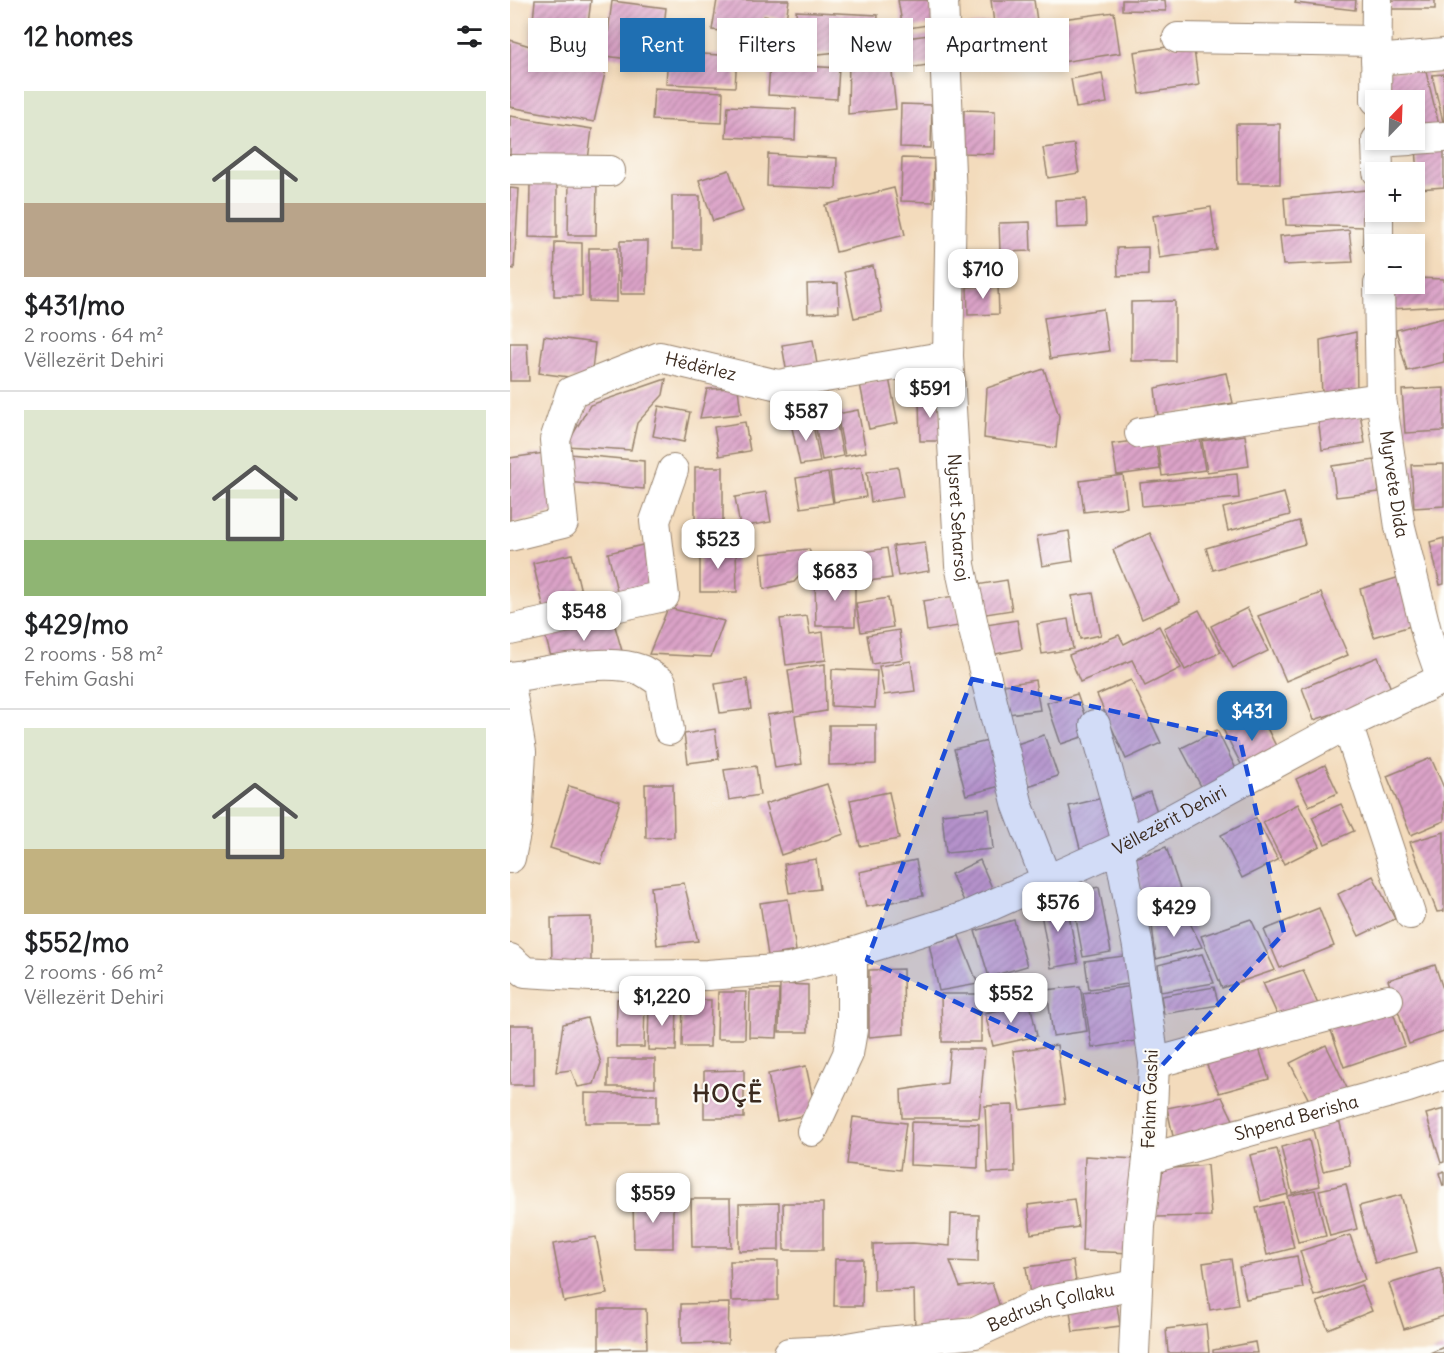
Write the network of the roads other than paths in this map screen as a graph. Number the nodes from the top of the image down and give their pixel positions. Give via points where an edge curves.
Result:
1 (943, 0) edge
2 (1377, 0) edge
3 (1178, 38) dead end
4 (1376, 51) junction
5 (1444, 54) edge
6 (1376, 90) edge
7 (1444, 137) edge
8 (1425, 138) edge
9 (510, 170) edge
10 (610, 171) dead end
11 (1379, 294) edge
12 (948, 356) junction
13 (1381, 398) junction
14 (1140, 433) dead end
15 (673, 470) dead end
16 (510, 536) edge
17 (510, 630) edge
18 (510, 677) edge
19 (1443, 678) edge
20 (510, 684) edge
21 (1347, 724) junction
22 (1095, 725) dead end
23 (669, 730) dead end
24 (1123, 845) junction
25 (510, 858) edge
26 (1047, 879) junction
27 (1410, 914) dead end
28 (852, 953) junction
29 (510, 959) edge
30 (1388, 1000) dead end
31 (1154, 1063) junction
32 (1444, 1075) edge
33 (812, 1131) dead end
34 (1148, 1159) junction
35 (1137, 1285) junction
36 (831, 1352) edge
37 (789, 1353) edge
38 (1134, 1353) edge

1 - 12 street, Nysret Seharsoj via 951,198
2 - 4 street
3 - 4 street
4 - 5 street
4 - 6 street
7 - 8 street
9 - 10 street
11 - 13 street, Myrvete Dida
12 - 16 street, Hëdërlez via 778,385 660,357 571,392 555,440 563,523
12 - 26 street, Nysret Seharsoj via 960,565 1018,807
13 - 14 street
13 - 19 street, Myrvete Dida via 1400,527 1428,639
15 - 17 street via 655,521 664,596
18 - 23 street via 596,665 616,664 641,670 661,682
19 - 21 street, Vëllezërit Dehiri
20 - 25 street via 521,753 517,823
21 - 24 street, Vëllezërit Dehiri
21 - 27 street
22 - 24 street, Fehim Gashi
24 - 26 street, Vëllezërit Dehiri
24 - 31 street, Fehim Gashi
26 - 28 street, Vëllezërit Dehiri via 965,917
28 - 29 street, Vëllezërit Dehiri via 789,969 707,975 525,972
28 - 33 street via 852,1030 848,1054
30 - 31 street
31 - 34 street, Fehim Gashi
32 - 34 street, Shpend Berisha
34 - 35 street, Fehim Gashi
35 - 36 street, Bedrush Çollaku via 1043,1302 975,1333
35 - 38 street, Fehim Gashi
36 - 37 street, Bedrush Çollaku

